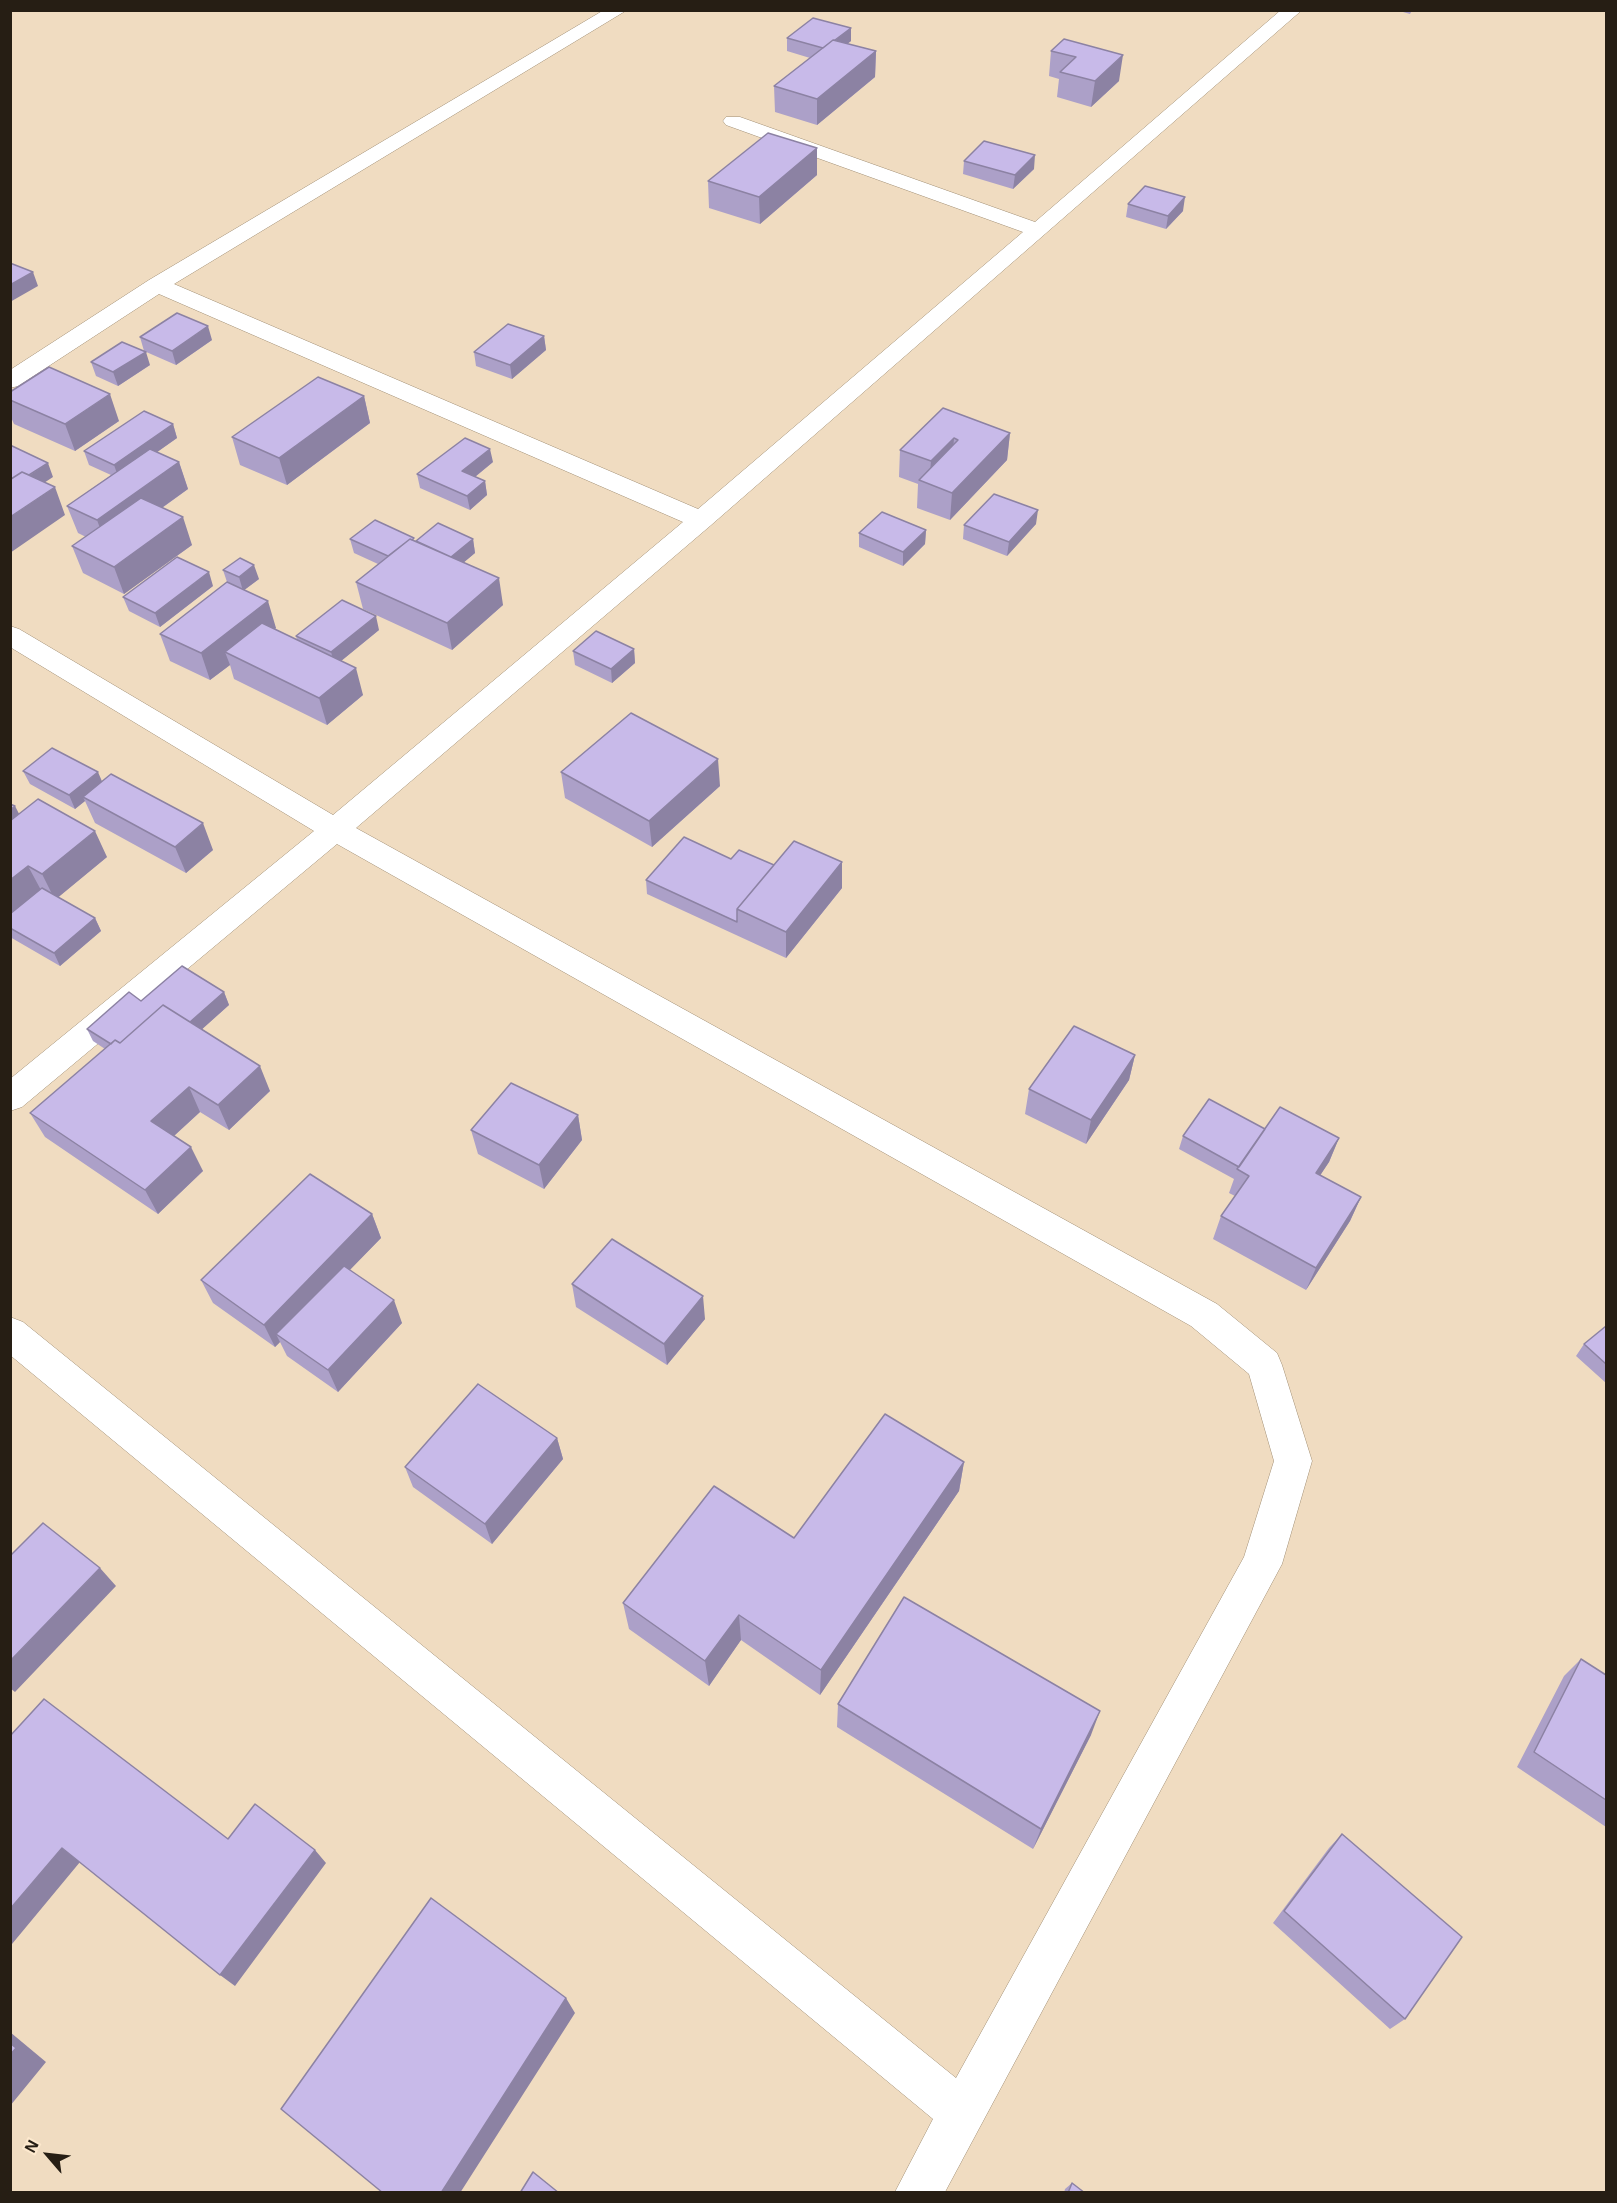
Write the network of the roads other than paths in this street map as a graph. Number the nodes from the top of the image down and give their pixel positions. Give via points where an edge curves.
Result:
1 (618, 10) edge
2 (1293, 10) edge
3 (733, 121) dead end
4 (1038, 230) junction
5 (157, 285) junction
6 (10, 381) edge
7 (701, 520) junction
8 (10, 635) edge
9 (335, 830) junction
10 (10, 1098) edge
11 (10, 1333) edge
12 (963, 2114) junction
13 (919, 2193) edge

1 - 5 street
2 - 4 street
3 - 4 street
4 - 7 street
5 - 6 street
5 - 7 street
7 - 9 street
8 - 9 street
9 - 10 street
9 - 12 street via 1204,1314 1264,1365 1293,1461 1262,1564
11 - 12 street
12 - 13 street

